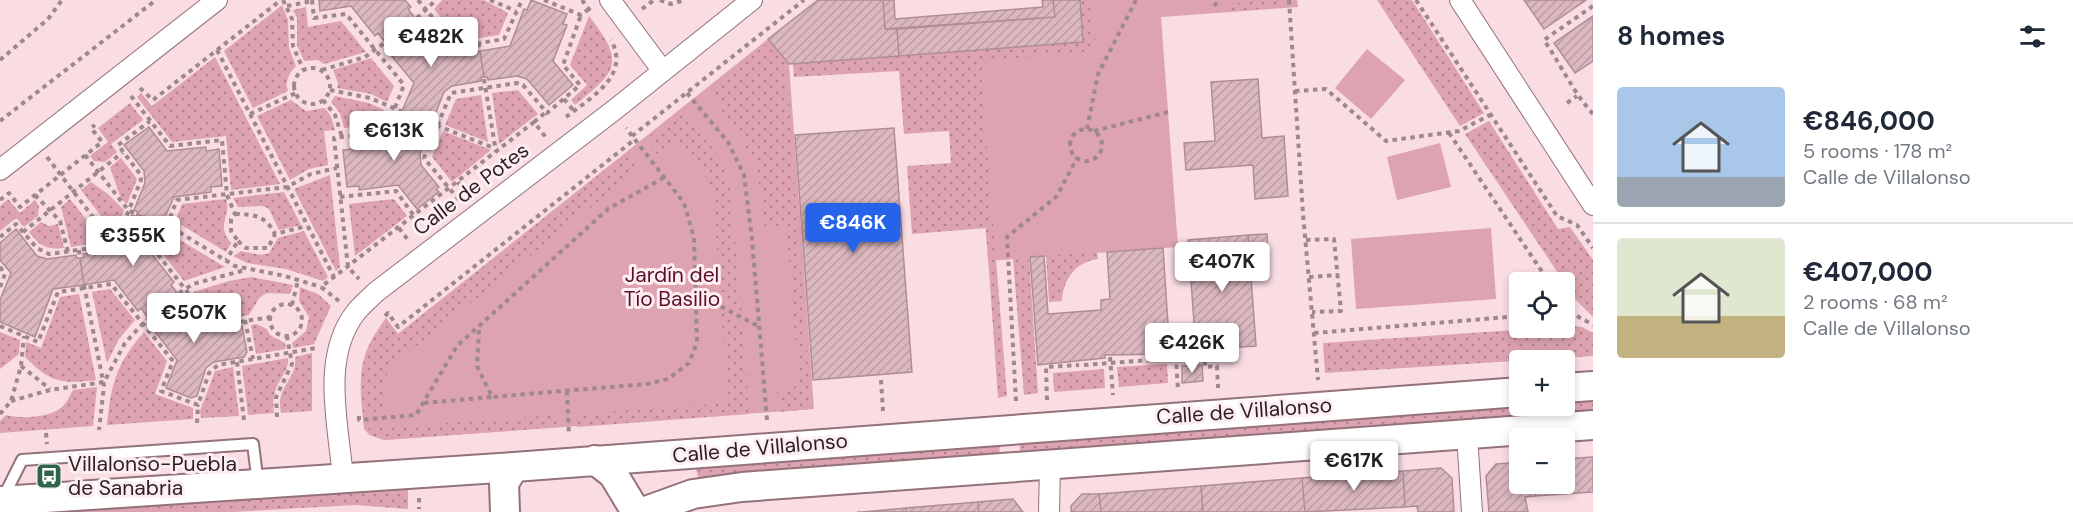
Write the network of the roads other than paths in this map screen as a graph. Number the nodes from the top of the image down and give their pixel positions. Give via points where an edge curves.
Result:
1 (217, 0) edge
2 (610, 0) edge
3 (752, 0) edge
4 (1460, 0) edge
5 (662, 70) junction
6 (0, 170) edge
7 (1593, 205) edge
8 (1593, 386) edge
9 (1575, 387) edge
10 (1509, 393) edge
11 (1593, 425) edge
12 (1467, 435) junction
13 (595, 460) junction
14 (1050, 465) junction
15 (514, 467) junction
16 (343, 479) junction
17 (258, 484) junction
18 (1, 501) edge
19 (505, 512) edge
20 (636, 512) edge
21 (643, 512) edge
22 (1049, 512) edge
23 (1472, 512) edge

1 - 6 street
2 - 5 street
3 - 5 street, Calle de Potes
4 - 7 street
5 - 16 street, Calle de Potes via 376,292 356,312 344,333 335,371
8 - 9 main road
10 - 13 main road, Calle de Villalonso
11 - 12 main road, Calle de Villalonso
12 - 14 main road, Calle de Villalonso
12 - 23 street
13 - 15 main road, Calle de Villalonso
13 - 20 main road via 613,474
14 - 21 main road, Calle de Villalonso via 718,490 682,497
14 - 22 street
15 - 16 main road, Calle de Villalonso
15 - 19 main road via 504,483
16 - 17 main road, Calle de Villalonso
17 - 18 main road, Calle de Villalonso
17 - 18 lane via 253,444 22,460

